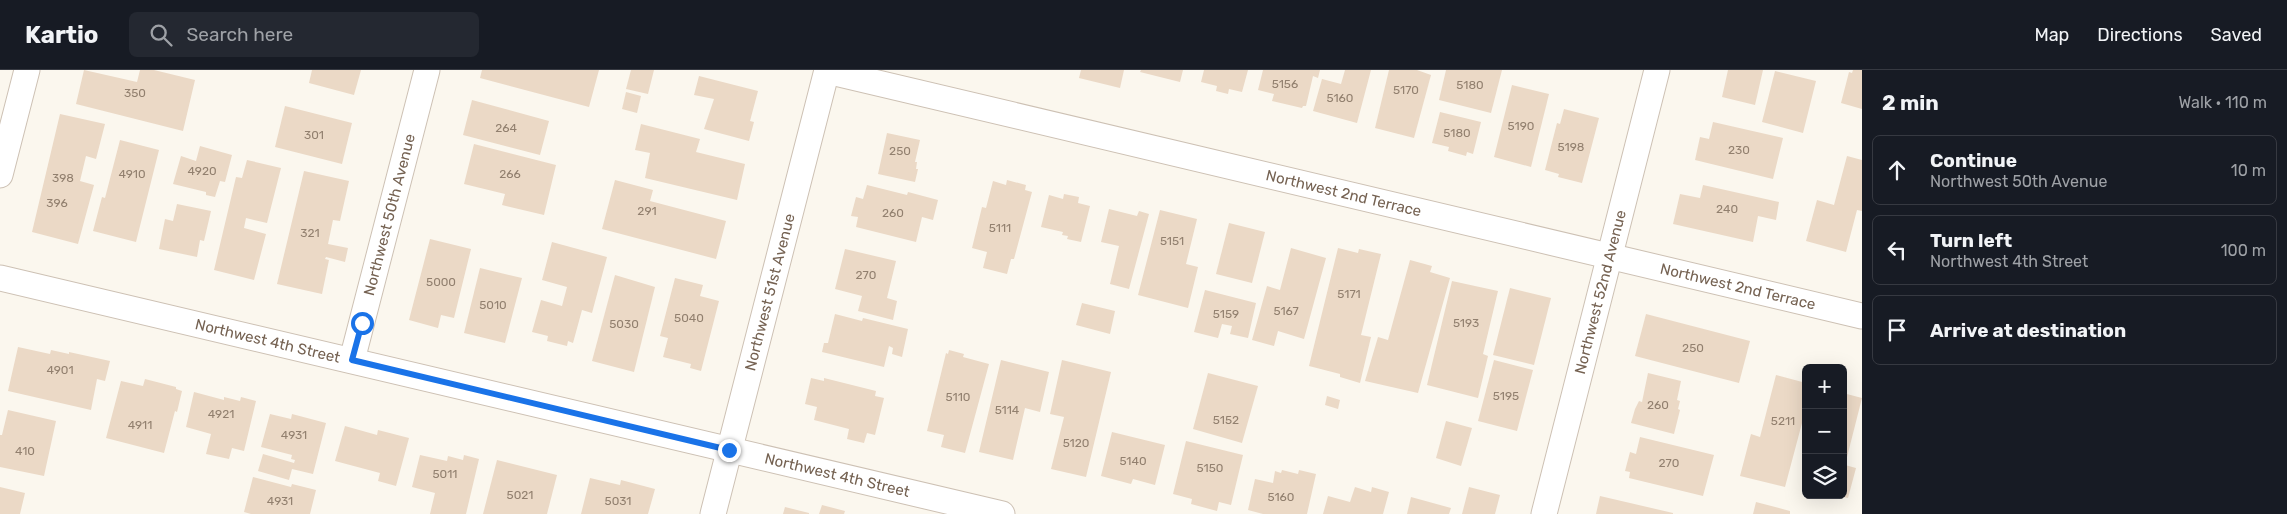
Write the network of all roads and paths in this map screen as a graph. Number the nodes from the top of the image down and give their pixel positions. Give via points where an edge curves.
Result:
1 (27, 70) edge
2 (427, 70) edge
3 (827, 70) edge
4 (1656, 70) edge
5 (0, 175) edge
6 (1610, 257) junction
7 (0, 278) edge
8 (1862, 316) edge
9 (352, 360) junction
10 (729, 450) junction
11 (713, 514) edge
12 (1002, 514) edge
13 (1544, 514) edge

1 - 5 street
2 - 9 street, Northwest 50th Avenue
3 - 6 street, Northwest 2nd Terrace
3 - 10 street, Northwest 51st Avenue
4 - 6 street, Northwest 52nd Avenue
6 - 8 street, Northwest 2nd Terrace
6 - 13 street, Northwest 52nd Avenue
7 - 9 street, Northwest 4th Street
9 - 10 street, Northwest 4th Street
10 - 11 street, Northwest 51st Avenue
10 - 12 street, Northwest 4th Street

